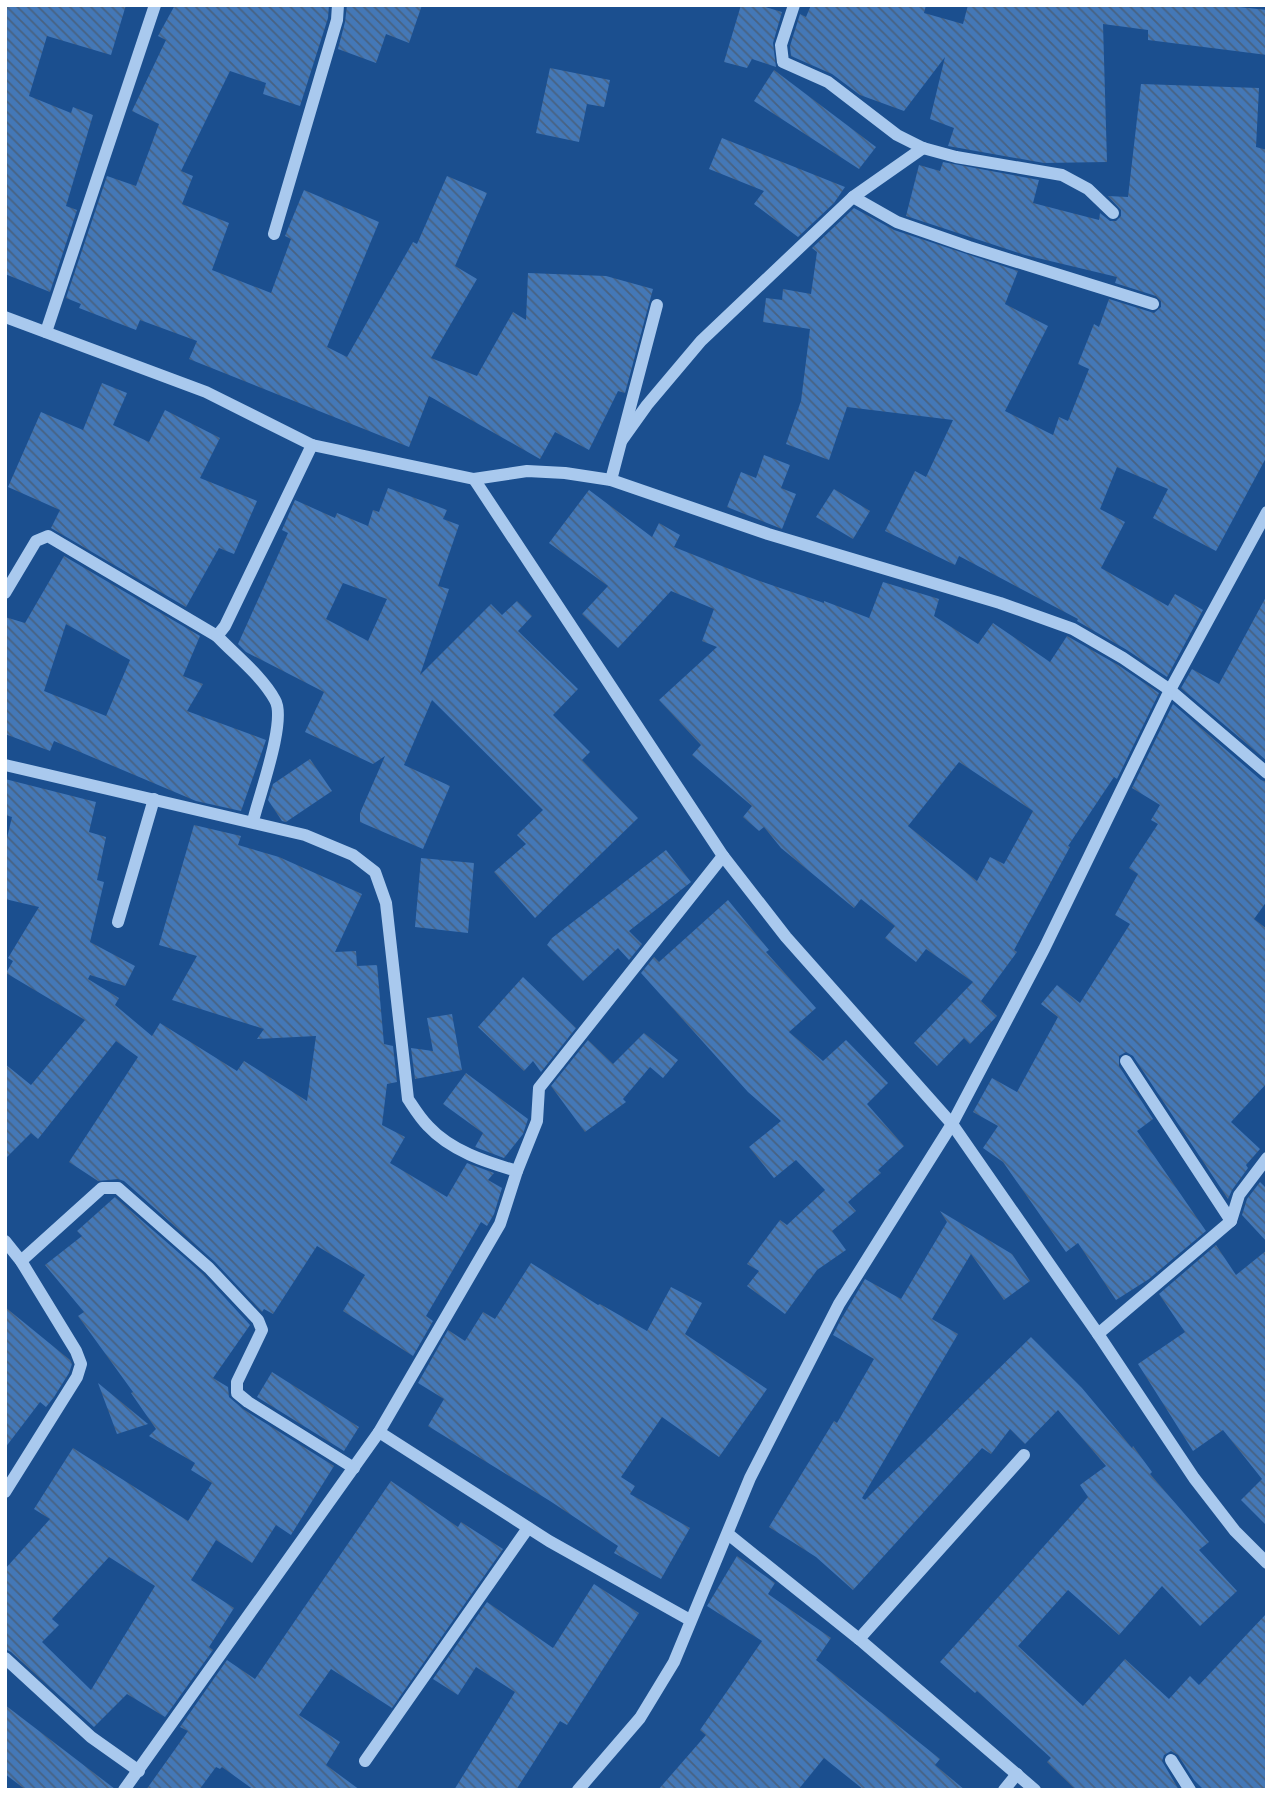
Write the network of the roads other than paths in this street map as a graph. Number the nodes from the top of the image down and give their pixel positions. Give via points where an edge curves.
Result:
1 (155, 5) edge
2 (338, 5) edge
3 (794, 6) edge
4 (923, 148) junction
5 (853, 197) junction
6 (1113, 213) dead end
7 (274, 233) dead end
8 (1153, 304) dead end
9 (657, 305) dead end
10 (5, 317) edge
11 (46, 332) junction
12 (621, 439) junction
13 (312, 445) junction
14 (474, 479) junction
15 (611, 480) junction
16 (1267, 512) edge
17 (5, 593) edge
18 (217, 636) junction
19 (1170, 690) junction
20 (5, 765) edge
21 (1267, 773) edge
22 (155, 799) junction
23 (253, 821) junction
24 (723, 856) junction
25 (118, 922) dead end
26 (1126, 1061) dead end
27 (952, 1124) junction
28 (1267, 1158) edge
29 (517, 1171) junction
30 (1231, 1221) junction
31 (5, 1241) edge
32 (21, 1261) junction
33 (1098, 1334) junction
34 (379, 1432) junction
35 (1024, 1455) dead end
36 (354, 1468) junction
37 (5, 1492) edge
38 (528, 1528) junction
39 (728, 1534) junction
40 (1267, 1563) edge
41 (690, 1620) junction
42 (859, 1639) junction
43 (5, 1658) edge
44 (1171, 1760) dead end
45 (365, 1761) dead end
46 (139, 1771) junction
47 (1017, 1774) junction
48 (124, 1790) edge
49 (578, 1790) edge
50 (1004, 1790) edge
51 (1035, 1790) edge
52 (1190, 1790) edge

1 - 11 street
2 - 7 street
3 - 4 street via 781,45 783,62 828,82 897,135
4 - 5 street
4 - 6 street via 1062,175 1088,189
5 - 8 street via 897,222
5 - 12 street via 701,341
9 - 12 street
10 - 11 street
11 - 13 street via 206,392
12 - 15 street
13 - 14 street
13 - 18 street
14 - 15 street via 527,471
14 - 24 street
15 - 19 street via 1073,629
16 - 19 street
17 - 18 street via 36,541 48,536
18 - 23 street via 277,703 279,722
19 - 21 street
19 - 27 street via 1044,949
20 - 22 street
22 - 23 street
22 - 25 street
23 - 29 street via 353,855 375,872 386,903 408,1099 445,1142
24 - 27 street via 786,937
24 - 29 street via 539,1088 537,1121
26 - 30 street
27 - 33 street
27 - 39 street via 839,1304 750,1478
28 - 30 street via 1239,1195
29 - 34 street via 500,1224
30 - 33 street
31 - 32 street
32 - 36 street via 102,1188 118,1188 209,1268 258,1320 262,1330 237,1382 237,1393
32 - 37 street via 81,1364
33 - 40 street via 1194,1478
34 - 36 street
34 - 38 street
35 - 42 street
36 - 46 street
38 - 41 street
38 - 45 street
39 - 41 street
39 - 42 street
41 - 49 street via 674,1662 640,1718
42 - 47 street
43 - 46 street via 91,1737
44 - 52 street
46 - 48 street
47 - 50 street
47 - 51 street

